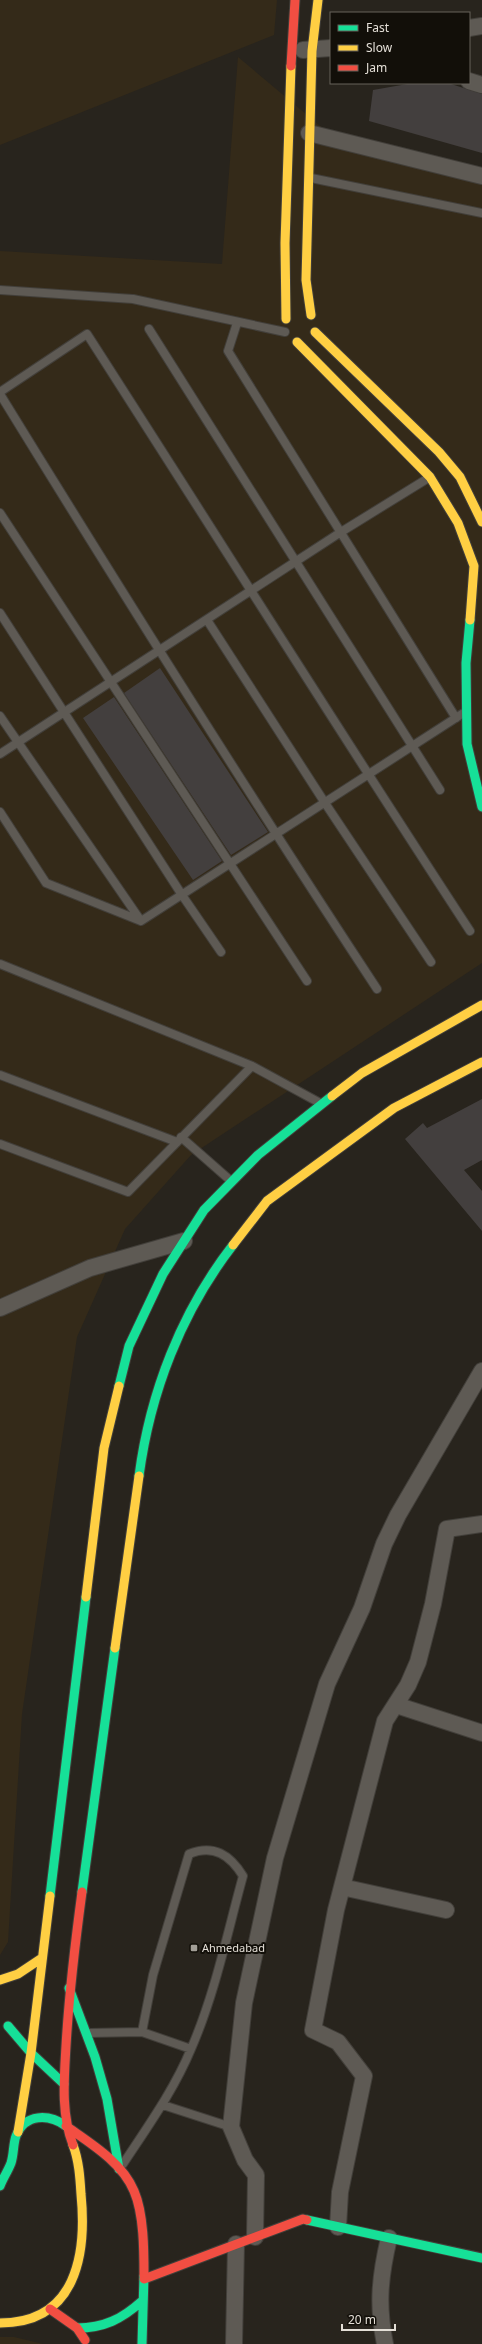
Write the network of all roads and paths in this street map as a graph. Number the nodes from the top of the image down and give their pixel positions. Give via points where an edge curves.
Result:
1 (296, 0) edge
2 (318, 0) edge
3 (482, 26) edge
4 (470, 28) edge
5 (330, 48) edge
6 (291, 49) junction
7 (312, 51) junction
8 (470, 81) edge
9 (482, 85) edge
10 (309, 133) junction
11 (297, 174) junction
12 (482, 176) edge
13 (482, 213) edge
14 (0, 290) edge
15 (311, 315) junction
16 (286, 319) junction
17 (237, 323) junction
18 (149, 329) dead end
19 (285, 332) junction
20 (315, 332) junction
21 (297, 342) junction
22 (0, 393) edge
23 (430, 477) junction
24 (476, 494) edge
25 (449, 508) junction
26 (0, 514) edge
27 (482, 522) edge
28 (341, 532) junction
29 (296, 562) junction
30 (252, 590) junction
31 (0, 613) edge
32 (207, 620) junction
33 (158, 651) junction
34 (110, 683) junction
35 (467, 711) junction
36 (65, 712) junction
37 (0, 716) edge
38 (456, 718) junction
39 (18, 742) junction
40 (413, 746) junction
41 (0, 754) edge
42 (368, 775) junction
43 (440, 790) dead end
44 (325, 803) junction
45 (482, 807) edge
46 (0, 812) edge
47 (275, 835) junction
48 (229, 864) junction
49 (182, 894) junction
50 (141, 921) junction
51 (470, 931) dead end
52 (221, 952) dead end
53 (431, 962) dead end
54 (0, 964) edge
55 (307, 981) dead end
56 (377, 989) dead end
57 (482, 1005) edge
58 (482, 1062) edge
59 (252, 1066) junction
60 (0, 1075) edge
61 (322, 1104) junction
62 (179, 1140) junction
63 (0, 1144) edge
64 (231, 1182) junction
65 (184, 1241) junction
66 (0, 1308) edge
67 (482, 1371) edge
68 (482, 1524) edge
69 (396, 1705) junction
70 (482, 1733) edge
71 (342, 1887) junction
72 (446, 1910) dead end
73 (42, 1958) junction
74 (0, 1980) edge
75 (68, 1988) junction
76 (8, 2026) dead end
77 (142, 2032) junction
78 (86, 2034) junction
79 (191, 2049) junction
80 (31, 2053) junction
81 (64, 2084) junction
82 (163, 2105) junction
83 (66, 2126) junction
84 (230, 2127) junction
85 (18, 2132) junction
86 (119, 2169) junction
87 (0, 2186) edge
88 (338, 2227) junction
89 (256, 2237) junction
90 (389, 2238) junction
91 (236, 2244) junction
92 (482, 2258) edge
93 (144, 2279) junction
94 (142, 2301) junction
95 (50, 2309) junction
96 (0, 2323) edge
97 (77, 2328) junction
98 (380, 2343) edge
99 (88, 2344) edge
100 (142, 2344) edge
101 (234, 2344) edge

1 - 6 main road
2 - 7 main road
3 - 4 street
5 - 7 street
6 - 7 street
6 - 11 main road
7 - 10 main road
8 - 9 street
10 - 11 main road
10 - 12 street
11 - 13 lane via 332,184
11 - 15 main road
11 - 16 main road via 284,279
14 - 17 lane via 133,299
15 - 16 main road via 300,311
15 - 20 main road via 315,323
16 - 19 main road
17 - 19 lane
17 - 28 lane via 228,351
18 - 29 lane
19 - 21 main road
20 - 21 main road via 306,341
20 - 24 main road via 439,452
21 - 23 main road
22 - 30 lane via 87,334
22 - 33 lane
23 - 25 main road
23 - 28 lane
24 - 25 street
24 - 27 main road
25 - 35 main road via 458,523 474,566 466,663
26 - 34 lane
28 - 29 lane
28 - 38 lane
29 - 30 lane
29 - 40 lane
30 - 32 lane
30 - 42 lane
31 - 36 lane
32 - 33 lane
32 - 44 lane
33 - 34 lane
33 - 47 lane
34 - 36 lane
34 - 48 lane
35 - 38 lane
35 - 45 main road via 467,744
36 - 39 lane
36 - 49 lane
37 - 39 lane
38 - 40 lane
39 - 41 lane
39 - 50 lane
40 - 42 lane
40 - 43 lane
42 - 44 lane
42 - 51 lane
44 - 47 lane
44 - 53 lane
46 - 50 lane via 46,883
47 - 48 lane
47 - 56 lane
48 - 49 lane
48 - 55 lane
49 - 50 lane
49 - 52 lane
54 - 59 lane
57 - 61 main road via 362,1073
58 - 75 main road via 394,1108 267,1201 216,1271 188,1316 161,1376 140,1467
59 - 61 lane
59 - 62 lane
60 - 62 lane
61 - 64 main road via 258,1155
62 - 63 lane via 128,1192
62 - 64 lane
64 - 65 main road via 204,1210
65 - 66 street via 90,1268
65 - 73 main road via 163,1274 129,1346 104,1448
67 - 84 street via 398,1515 384,1544 362,1608 327,1684 275,1858 263,1909 244,2003
68 - 69 street via 447,1529 424,1643 408,1685
69 - 70 street
69 - 71 street via 385,1721
71 - 72 street
71 - 88 street via 313,2030 338,2042 364,2076 340,2192
73 - 74 main road via 18,1974
73 - 80 main road
75 - 78 main road
75 - 81 main road
76 - 80 main road
77 - 78 lane
77 - 79 lane
77 - 79 lane via 153,1975 189,1854 213,1850 228,1858 243,1876 211,1994
78 - 86 main road via 107,2099
79 - 82 lane
80 - 81 main road
80 - 85 main road
81 - 83 main road
82 - 84 lane
82 - 86 lane
83 - 85 main road via 59,2120 44,2116 31,2119
83 - 86 main road via 99,2150
83 - 95 main road via 79,2170 84,2222 83,2242 71,2285
84 - 89 street via 245,2160 256,2175
85 - 87 main road via 11,2162
86 - 93 main road via 134,2191 142,2223
88 - 89 main road via 303,2219
88 - 90 main road
89 - 91 main road
90 - 92 main road
90 - 98 street via 380,2284
91 - 93 main road
91 - 101 street
93 - 94 main road
94 - 97 main road via 125,2317 108,2325 93,2329
94 - 100 main road
95 - 96 main road via 16,2323
95 - 97 main road
97 - 99 main road

